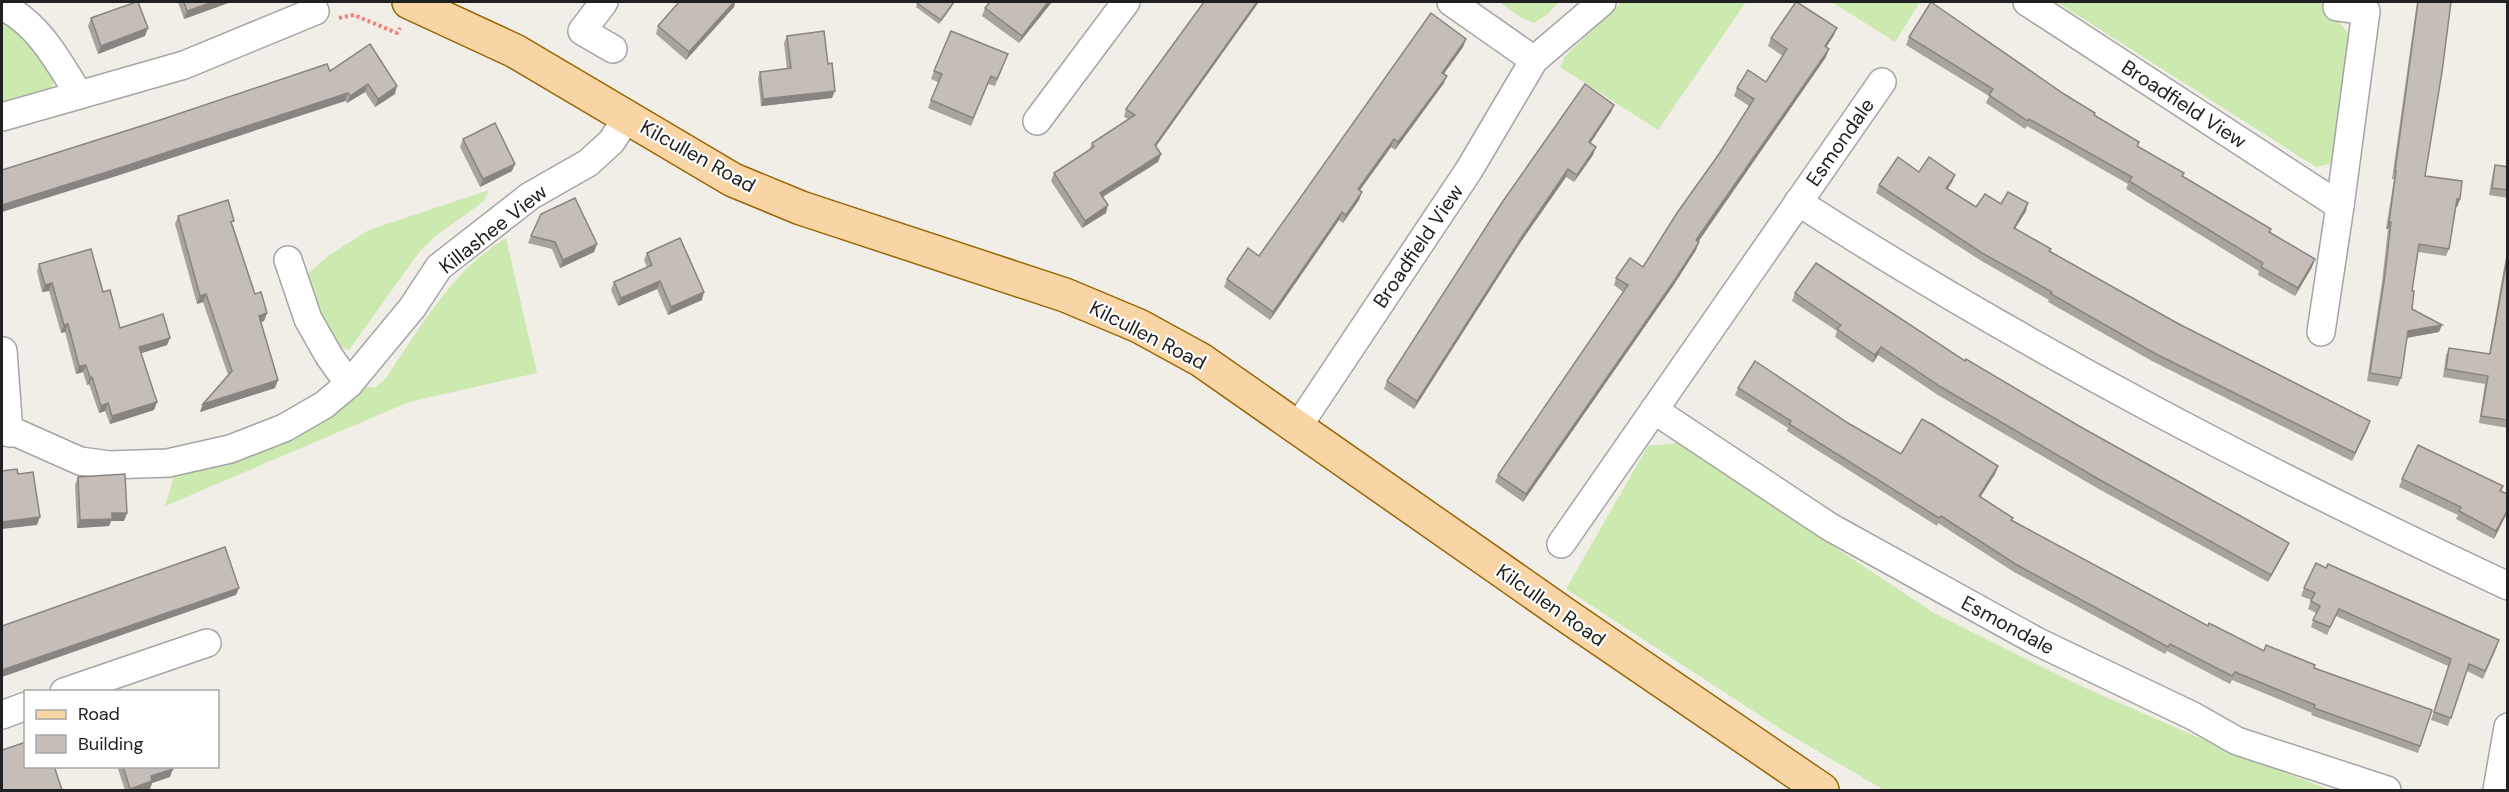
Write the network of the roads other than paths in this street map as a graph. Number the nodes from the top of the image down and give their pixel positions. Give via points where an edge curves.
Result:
1 (411, 2) edge
2 (604, 2) edge
3 (1126, 2) edge
4 (1451, 2) edge
5 (1602, 2) edge
6 (2027, 2) edge
7 (2, 6) edge
8 (2337, 7) dead end
9 (315, 11) road end
10 (613, 50) dead end
11 (1534, 60) junction
12 (1882, 82) dead end
13 (79, 95) junction
14 (2, 117) edge
15 (628, 117) junction
16 (1037, 121) dead end
17 (1798, 202) junction
18 (2340, 206) junction
19 (288, 260) dead end
20 (2321, 332) dead end
21 (3, 351) dead end
22 (349, 384) junction
23 (1654, 410) junction
24 (1297, 428) junction
25 (5, 433) edge
26 (1561, 544) dead end
27 (2508, 586) edge
28 (207, 643) dead end
29 (70, 690) edge
30 (24, 707) edge
31 (2, 715) edge
32 (2508, 727) edge
33 (1822, 790) edge
34 (2387, 790) edge
35 (2497, 790) edge

1 - 15 main road, Kilcullen Road via 515,51
2 - 10 street via 582,31
3 - 16 street
4 - 11 street
5 - 11 street, Broadfield View
6 - 18 street, Broadfield View
7 - 13 street via 51,49
8 - 18 street via 2367,11
9 - 13 street via 184,65
11 - 24 street, Broadfield View via 1469,170
12 - 17 street, Esmondale
13 - 14 street
15 - 22 street, Killashee View via 611,142 588,163 530,196 439,267 412,308
15 - 24 main road, Kilcullen Road via 733,180 791,204 1065,295 1139,327 1201,360
17 - 23 street, Esmondale
17 - 27 street, Esmondale via 1989,319 2174,423
18 - 20 street
19 - 22 street via 308,319
21 - 25 street, Killashee View
22 - 25 street, Killashee View via 324,405 284,428 230,449 168,463 110,465 80,461 25,436
23 - 26 street, Esmondale
23 - 34 street, Esmondale via 1830,527 2038,642 2237,741
24 - 33 main road, Kilcullen Road
28 - 29 street
30 - 31 street
32 - 35 street

